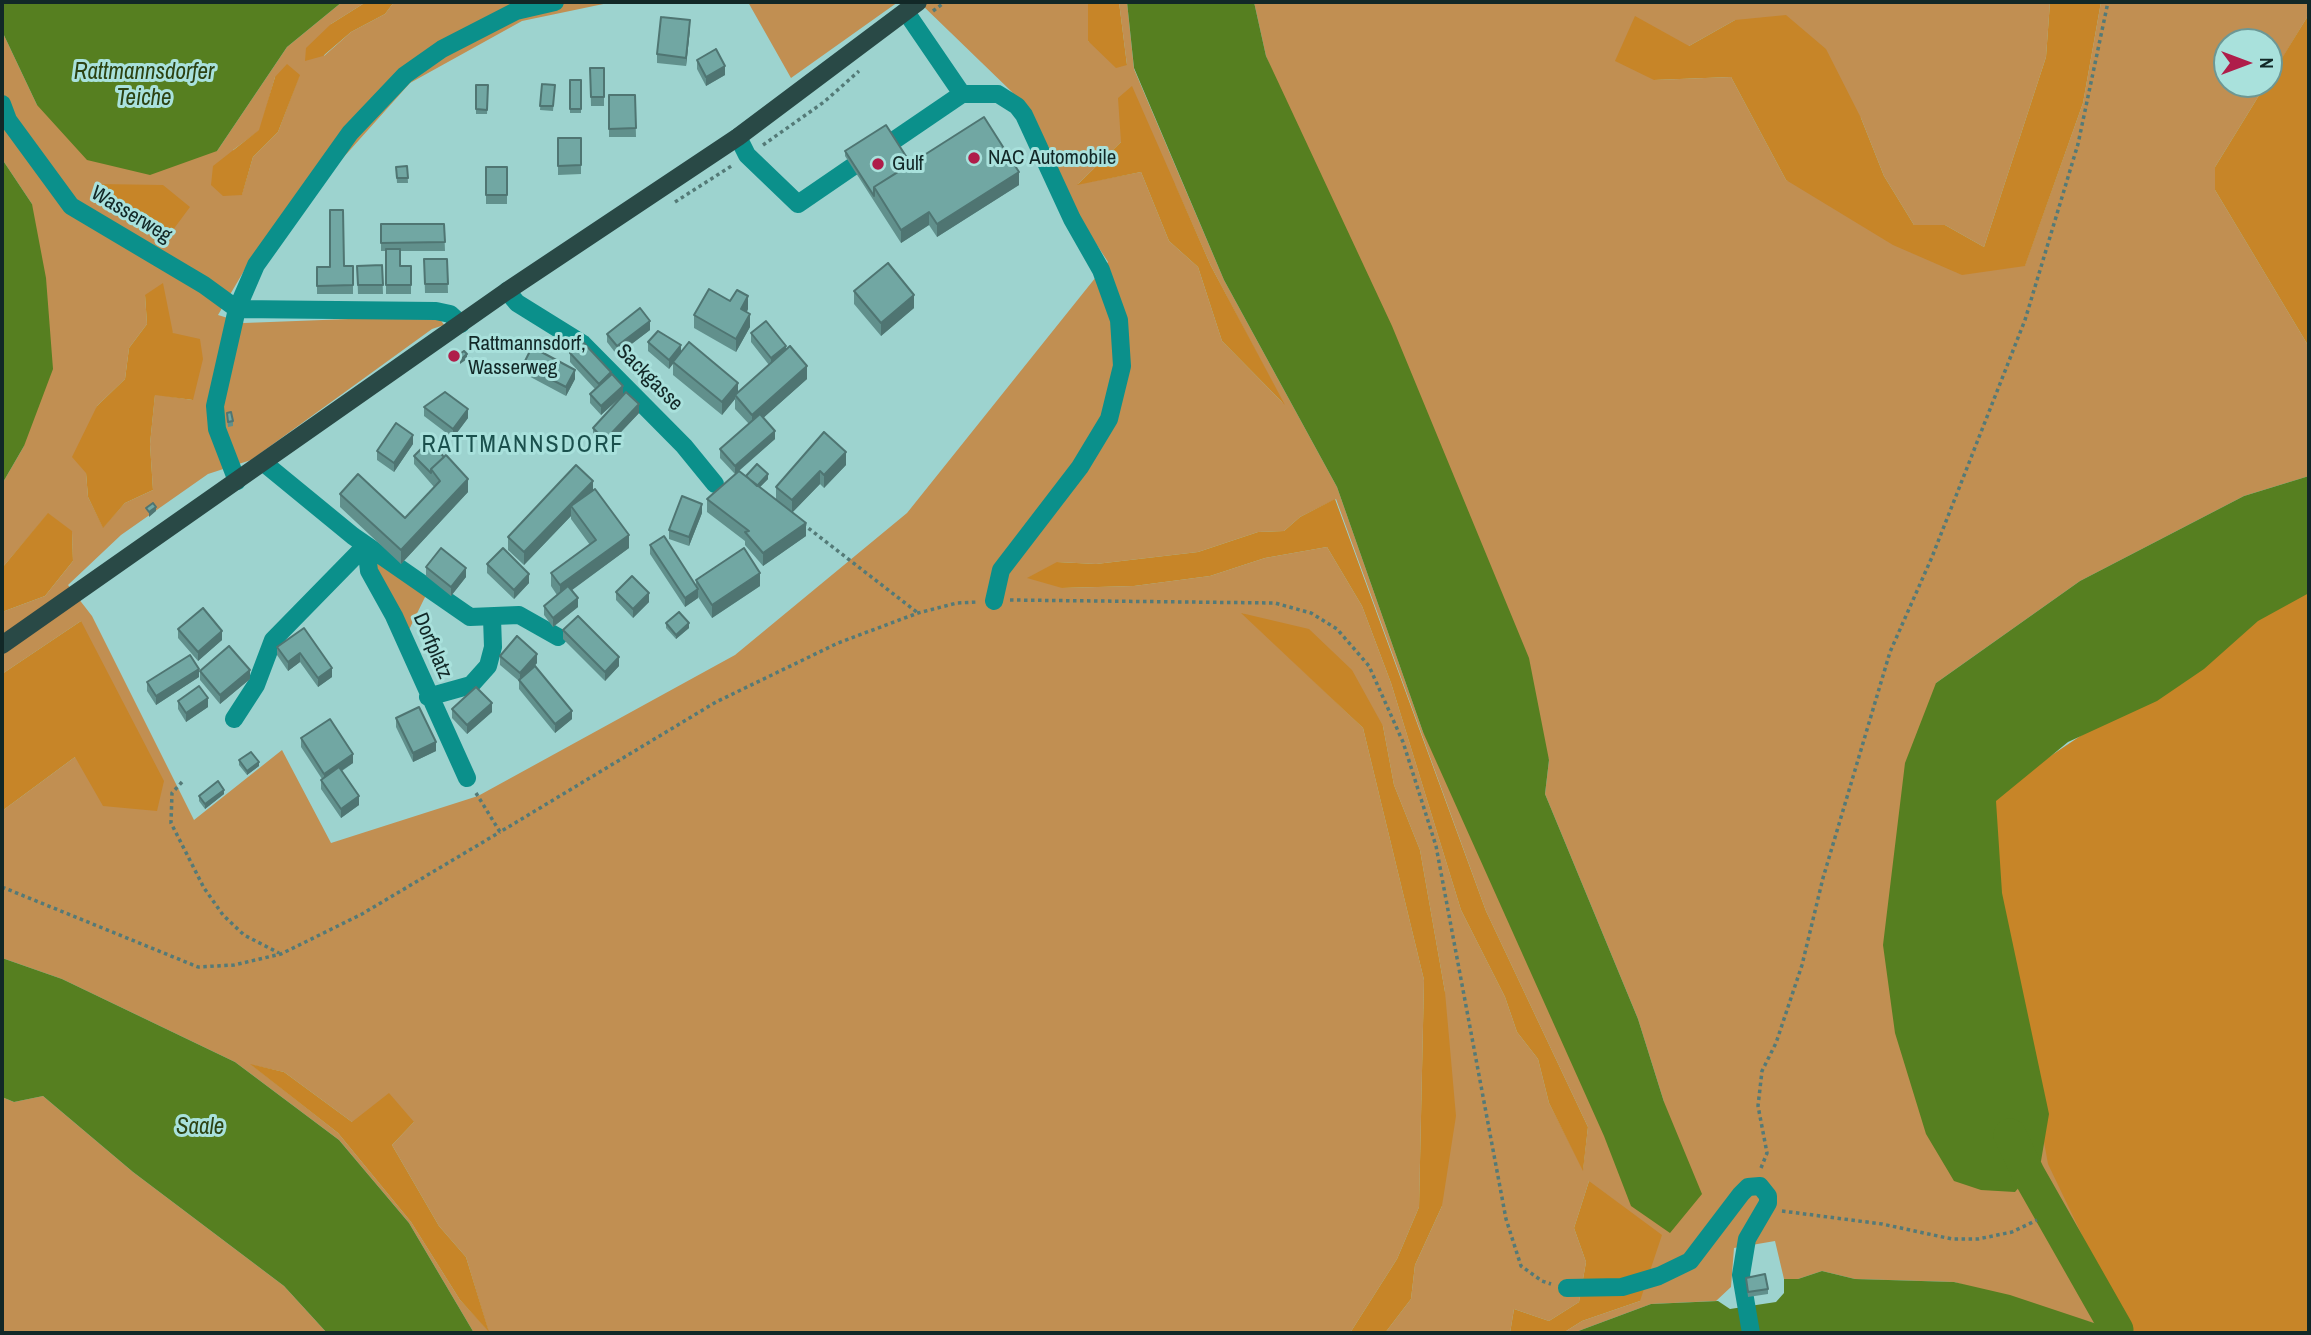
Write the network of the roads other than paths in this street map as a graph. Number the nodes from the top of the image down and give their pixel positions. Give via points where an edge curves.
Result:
1 (555, 2) edge
2 (912, 7) edge
3 (962, 94) junction
4 (2, 104) edge
5 (738, 137) junction
6 (893, 141) edge
7 (852, 167) edge
8 (507, 291) junction
9 (236, 309) junction
10 (461, 324) junction
11 (264, 463) junction
12 (237, 481) junction
13 (715, 484) dead end
14 (366, 545) junction
15 (994, 601) road end
16 (492, 618) junction
17 (558, 637) dead end
18 (2, 645) edge
19 (428, 696) junction
20 (234, 719) dead end
21 (467, 778) road end
22 (1567, 1288) road end
23 (1751, 1333) edge

1 - 9 street via 516,11 442,49 405,75 350,133 256,265
2 - 3 street
2 - 5 main road
3 - 6 street
3 - 15 street via 998,94 1024,116 1101,270 1118,320 1122,366 1110,419 1080,467 1001,570
4 - 9 street, Wasserweg via 8,120 71,206
5 - 7 street via 747,155 798,204
5 - 8 main road
8 - 10 main road
8 - 13 street, Sackgasse via 517,303 583,344 684,446
9 - 10 street via 436,311 450,314
9 - 12 street via 215,406 217,429
10 - 11 main road
11 - 12 main road
11 - 14 street, Dorfplatz
12 - 18 main road
14 - 16 street, Dorfplatz via 470,617
14 - 19 street, Dorfplatz via 369,571
14 - 20 street via 272,640 256,685
16 - 17 street, Dorfplatz via 519,615
16 - 19 street, Dorfplatz via 488,666 471,685
19 - 21 street
22 - 23 street via 1622,1286 1690,1261 1741,1194 1760,1186 1768,1196 1766,1208 1747,1239 1741,1275

